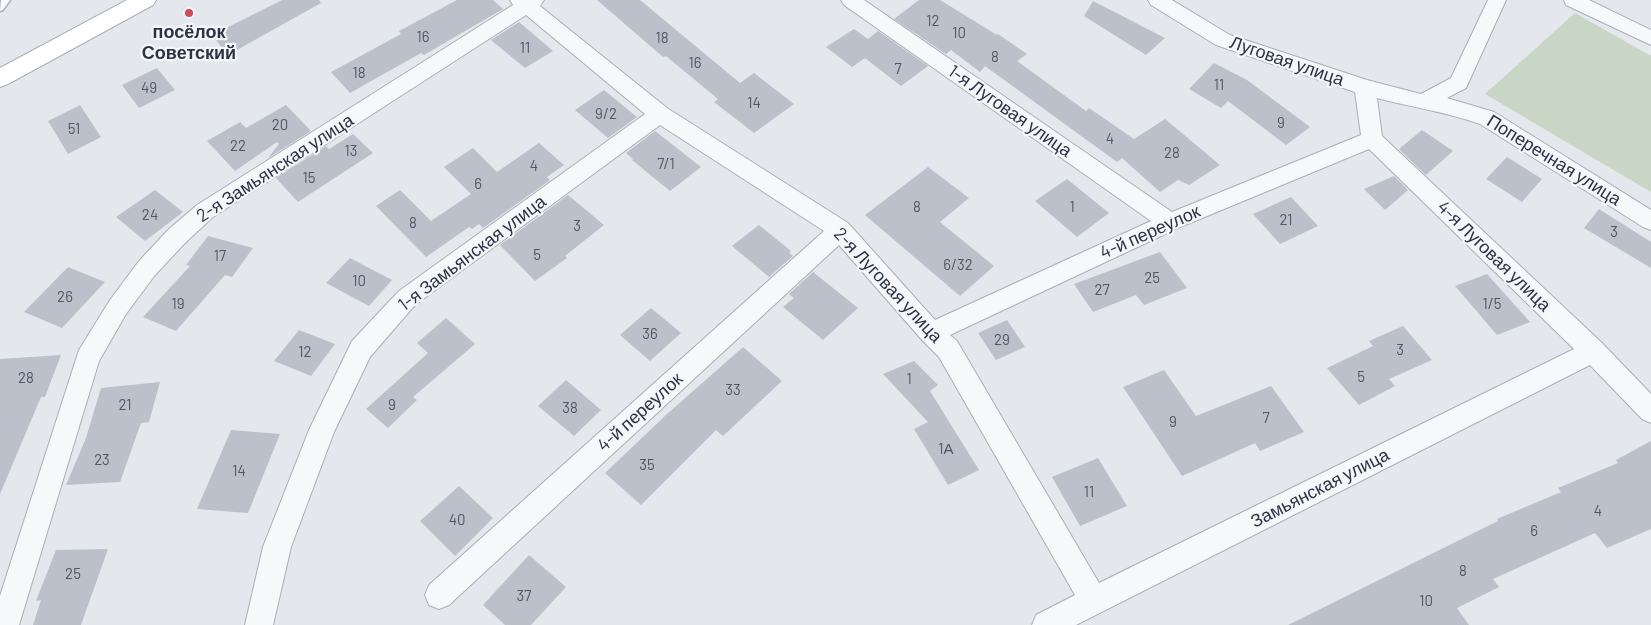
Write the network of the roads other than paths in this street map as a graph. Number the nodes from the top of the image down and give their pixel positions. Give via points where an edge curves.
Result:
1 (6, 0) edge
2 (146, 0) edge
3 (850, 0) edge
4 (1158, 0) edge
5 (1497, 0) edge
6 (1573, 0) edge
7 (527, 2) edge
8 (0, 8) edge
9 (1651, 38) edge
10 (0, 78) edge
11 (1365, 87) junction
12 (1424, 102) junction
13 (660, 114) junction
14 (1372, 139) junction
15 (1651, 221) edge
16 (1170, 222) junction
17 (840, 230) junction
18 (931, 333) junction
19 (1593, 351) junction
20 (1651, 411) edge
21 (439, 594) dead end
22 (1094, 601) junction
23 (5, 625) edge
24 (259, 625) edge
25 (1046, 625) edge

1 - 8 lane
2 - 10 street
3 - 16 street, 1-я Луговая улица
4 - 11 street, Луговая улица via 1223,40
5 - 12 street via 1459,83
6 - 9 street
7 - 13 street, 2-я Луговая улица
7 - 23 street, 2-я Замьянская улица via 205,211 147,268 118,307 88,358
11 - 12 street, Луговая улица
11 - 14 street
12 - 15 street, Поперечная улица via 1458,108 1487,118
13 - 17 street, 2-я Луговая улица
13 - 24 street, 1-я Замьянская улица via 407,298 361,349 322,430 277,547
14 - 16 street, 4-й переулок
14 - 19 street, 4-я Луговая улица
16 - 18 street, 4-й переулок
17 - 18 street, 2-я Луговая улица
17 - 21 street, 4-й переулок
18 - 22 street, 2-я Луговая улица via 948,349
19 - 20 street, 4-я Луговая улица
19 - 22 street, Замьянская улица
22 - 25 street, Замьянская улица

